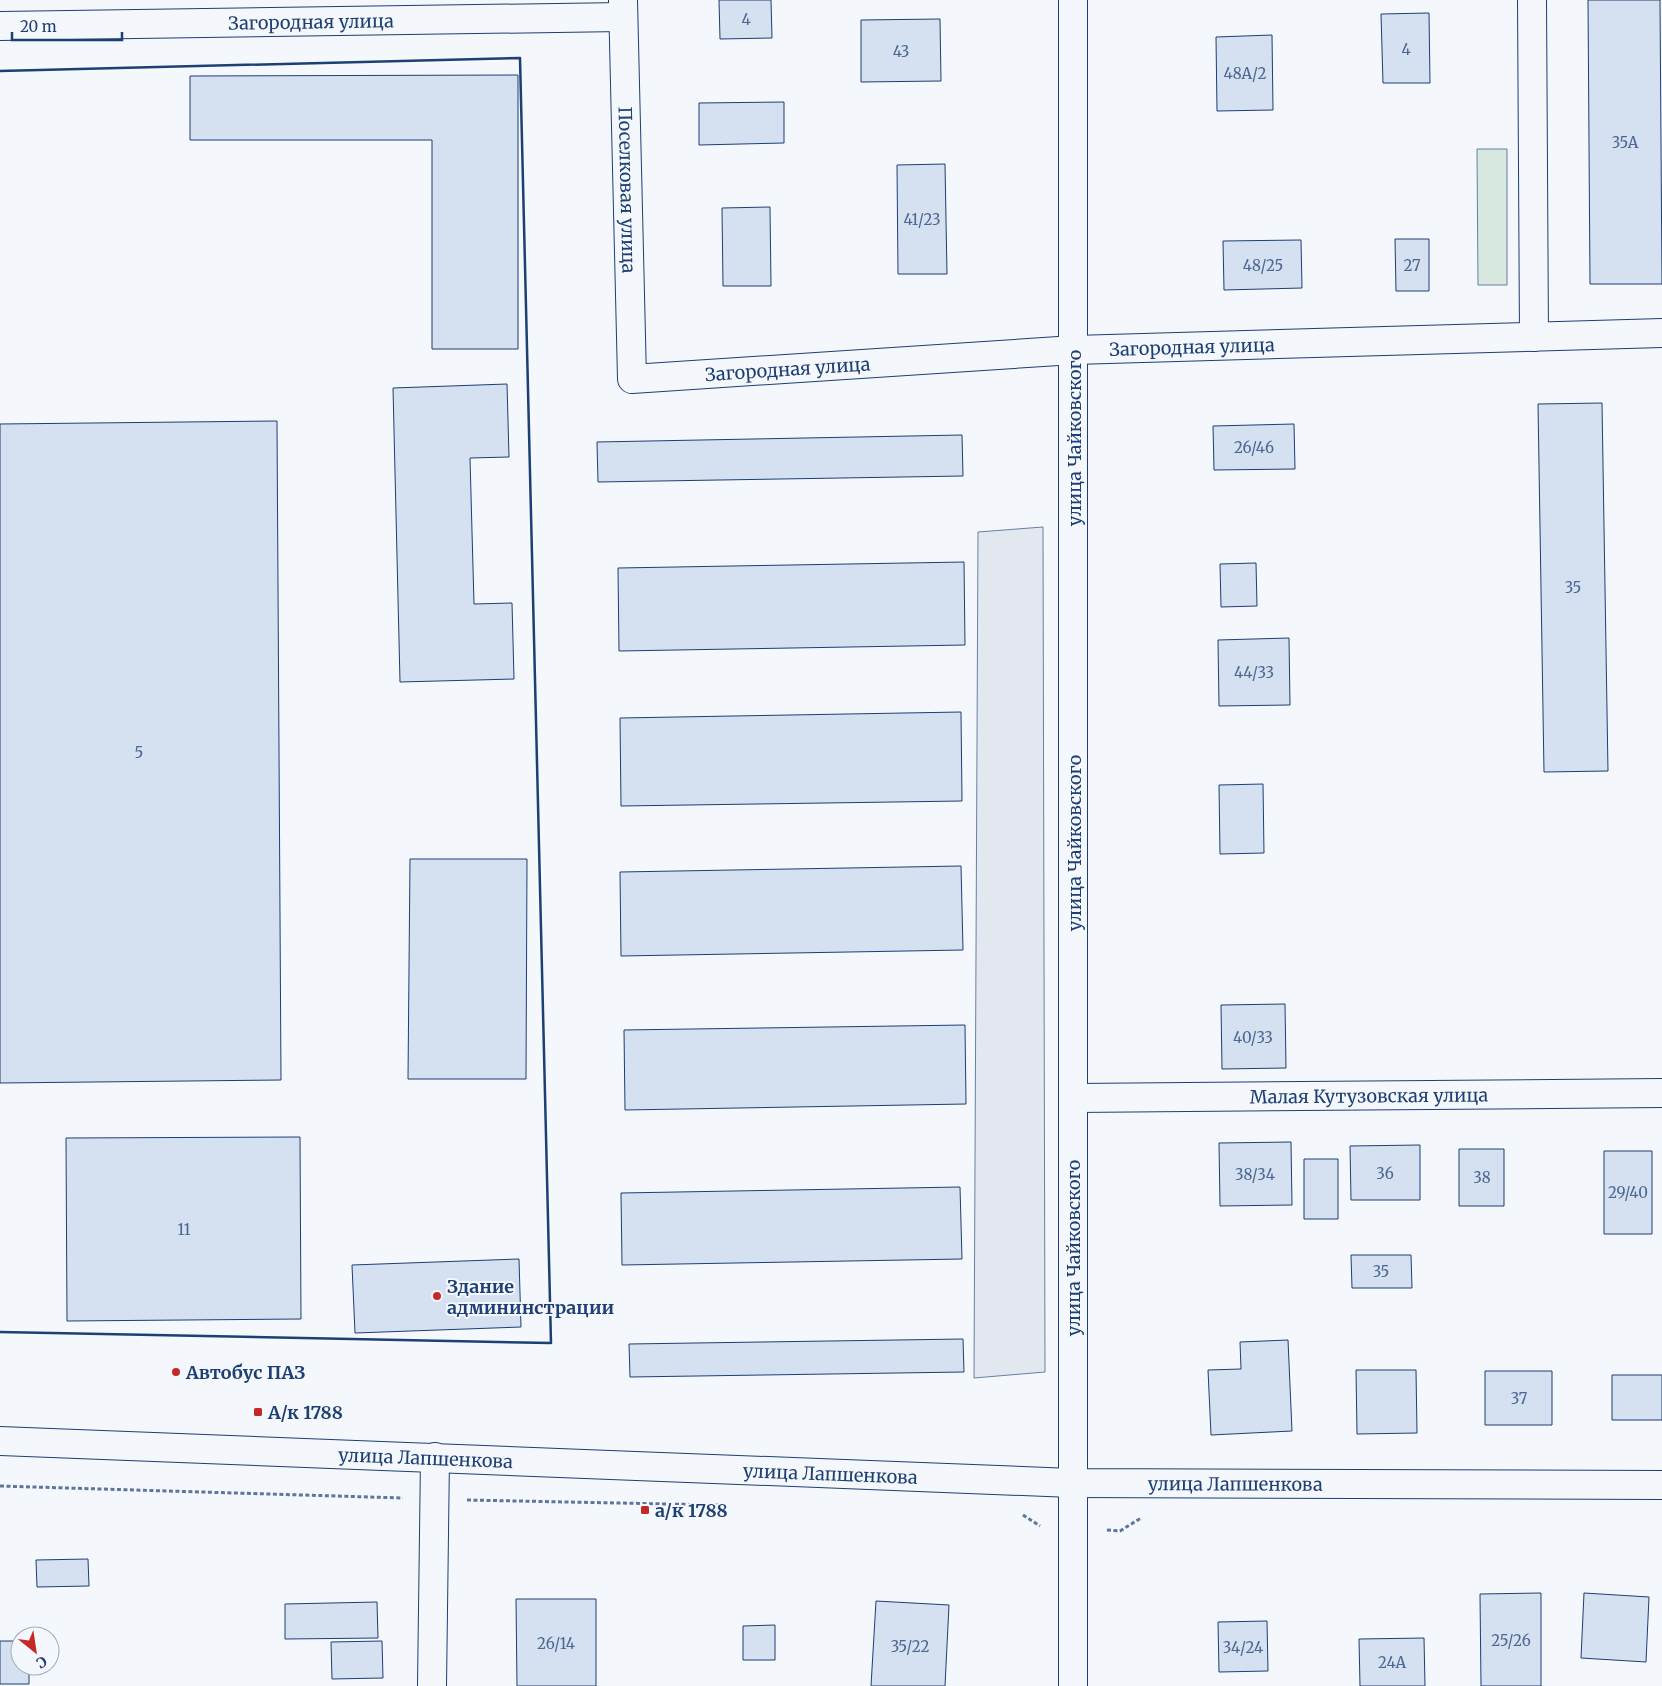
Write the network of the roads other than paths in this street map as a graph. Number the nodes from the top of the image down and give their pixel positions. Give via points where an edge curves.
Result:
1 (1073, 0) edge
2 (1532, 0) edge
3 (622, 8) edge
4 (0, 26) edge
5 (1662, 333) edge
6 (1534, 337) junction
7 (1074, 350) junction
8 (632, 379) joint
9 (1662, 1093) edge
10 (1075, 1098) junction
11 (0, 1441) edge
12 (435, 1457) junction
13 (1072, 1483) junction
14 (1662, 1485) edge
15 (432, 1686) edge
16 (1073, 1686) edge

1 - 7 street, улица Чайковского
2 - 6 street
3 - 4 street, Загородная улица
3 - 8 street, Поселковая улица
5 - 6 street, Загородная улица
6 - 7 street, Загородная улица
7 - 8 street, Загородная улица
7 - 10 street, улица Чайковского
9 - 10 street, Малая Кутузовская улица
10 - 13 street, улица Чайковского
11 - 12 street, улица Лапшенкова
12 - 13 street, улица Лапшенкова
12 - 15 street
13 - 14 street, улица Лапшенкова
13 - 16 street, улица Чайковского

